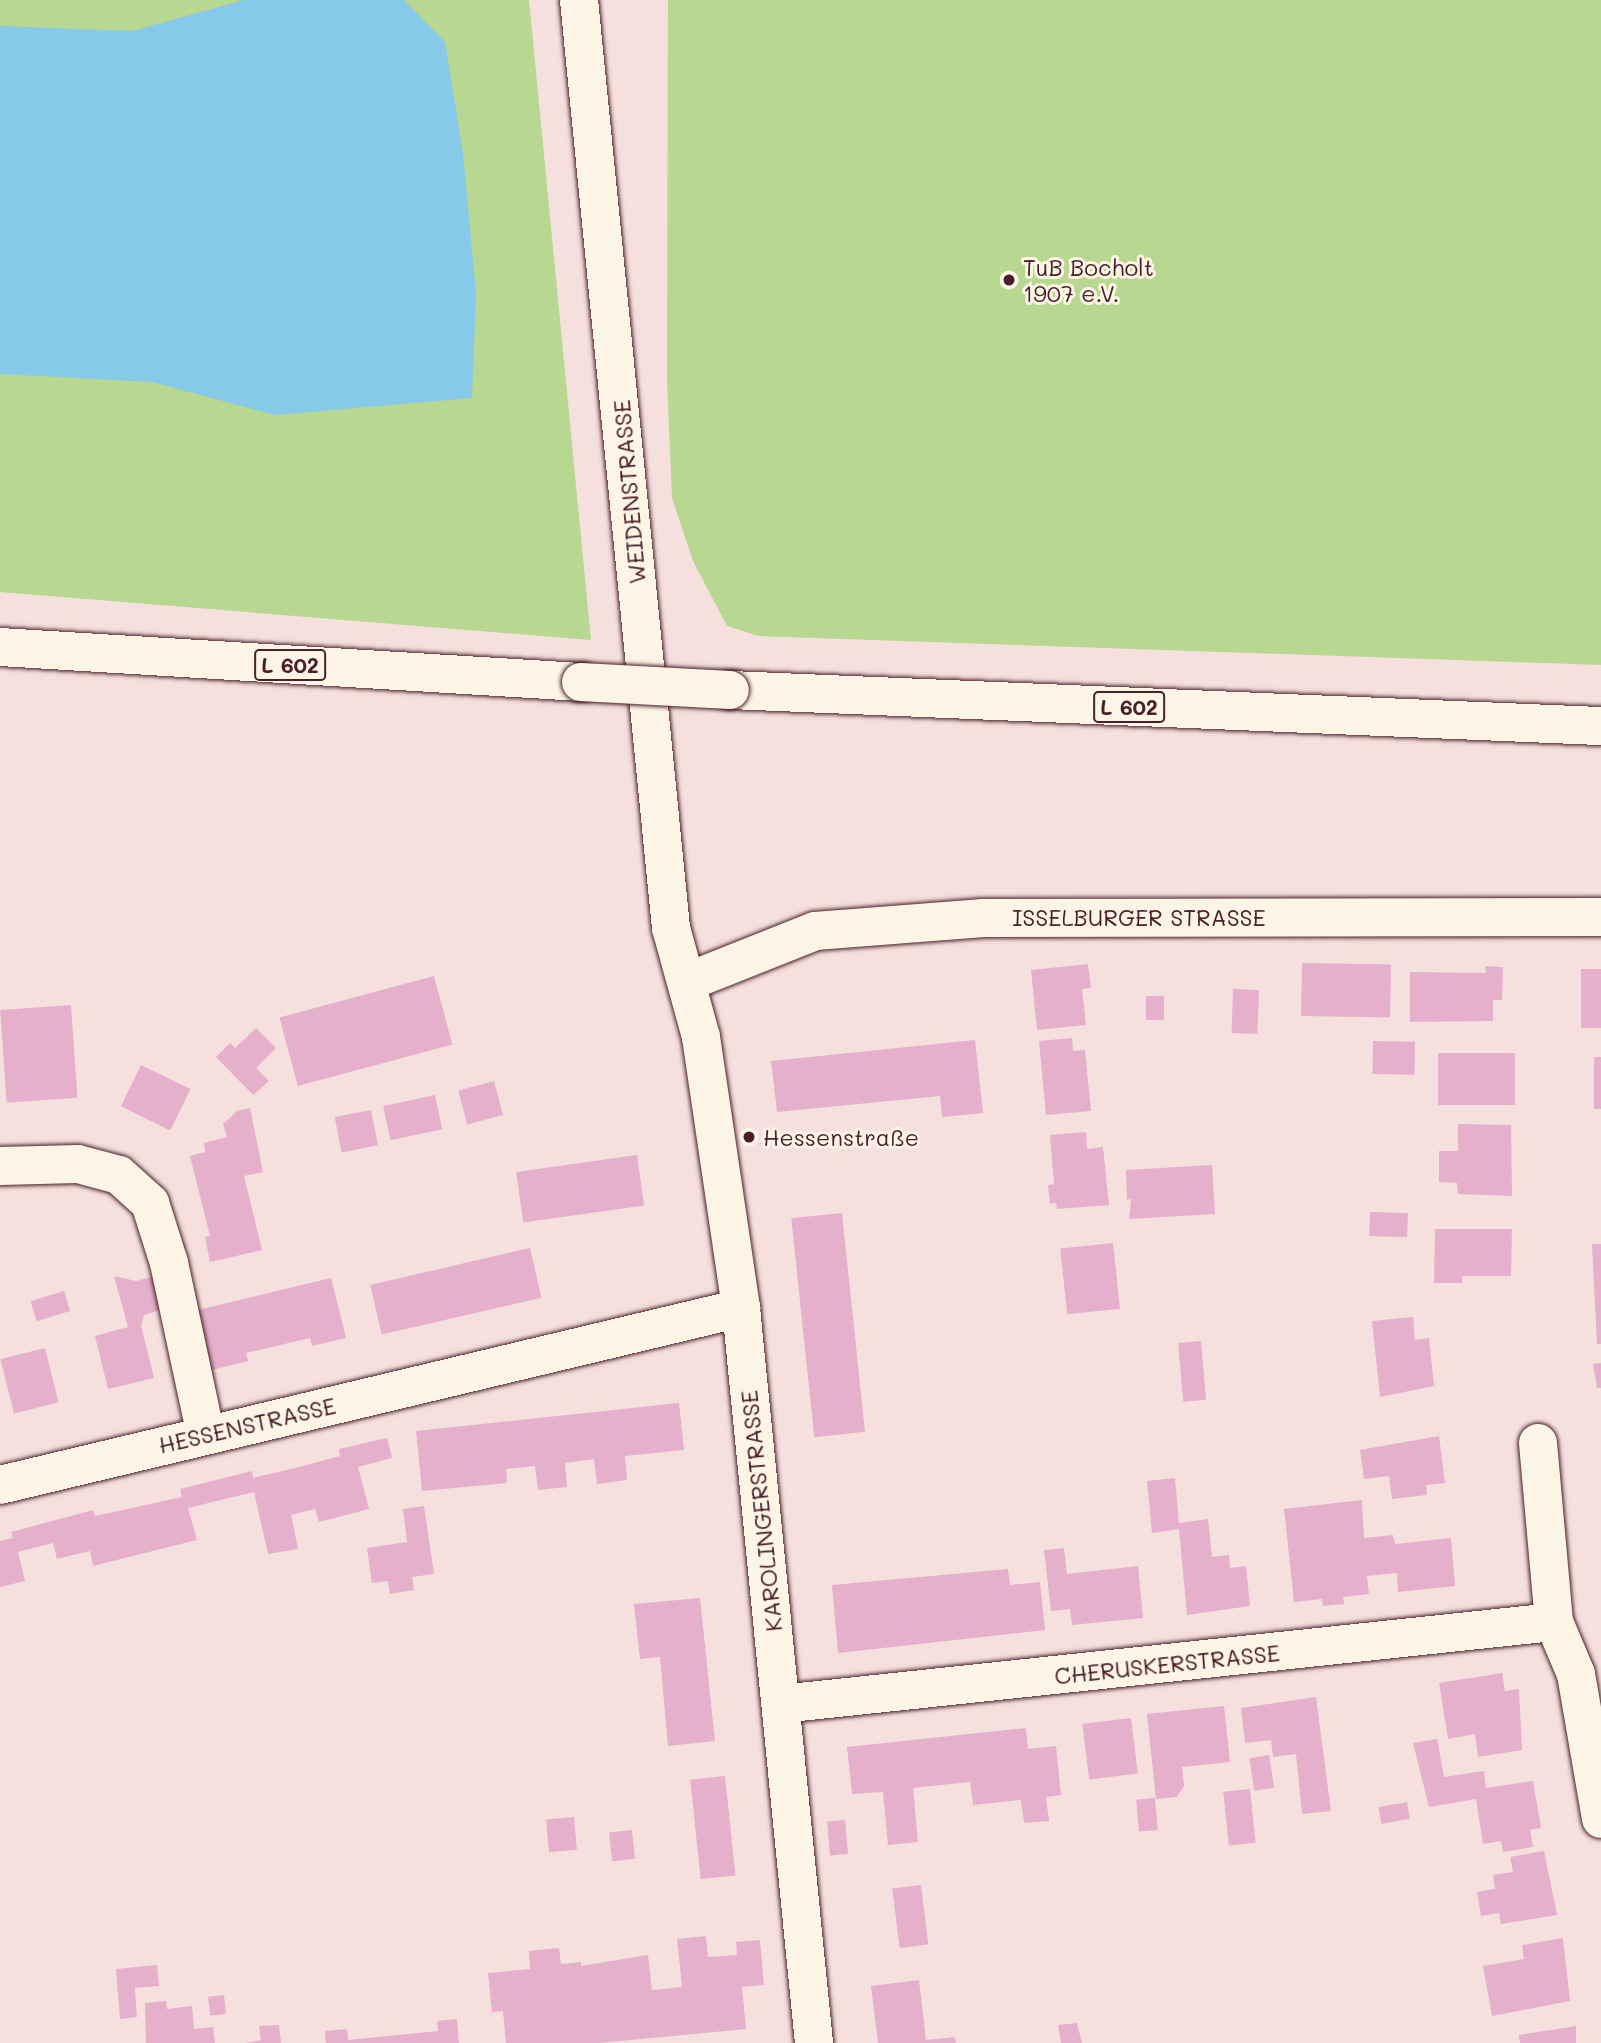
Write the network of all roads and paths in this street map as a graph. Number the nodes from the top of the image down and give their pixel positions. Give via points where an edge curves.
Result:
1 (579, 0) edge
2 (0, 647) edge
3 (1601, 726) edge
4 (1601, 917) edge
5 (687, 982) junction
6 (0, 1166) edge
7 (740, 1308) junction
8 (206, 1435) junction
9 (1538, 1443) dead end
10 (0, 1485) edge
11 (1554, 1622) junction
12 (781, 1704) junction
13 (1601, 1819) edge
14 (814, 2043) edge

1 - 5 street, WEIDENSTRASSE via 671,928
2 - 3 street, L 602, bridge via 730,690
4 - 5 street, ISSELBURGER STRASSE via 971,919 815,931
5 - 7 street, KAROLINGERSTRASSE via 718,1140
6 - 8 street via 78,1164 119,1175 150,1203 169,1264
7 - 8 street, HESSENSTRASSE
7 - 12 street, KAROLINGERSTRASSE
8 - 10 street, HESSENSTRASSE
9 - 11 street
11 - 12 street, CHERUSKERSTRASSE
11 - 13 street via 1576,1674
12 - 14 street, KAROLINGERSTRASSE

